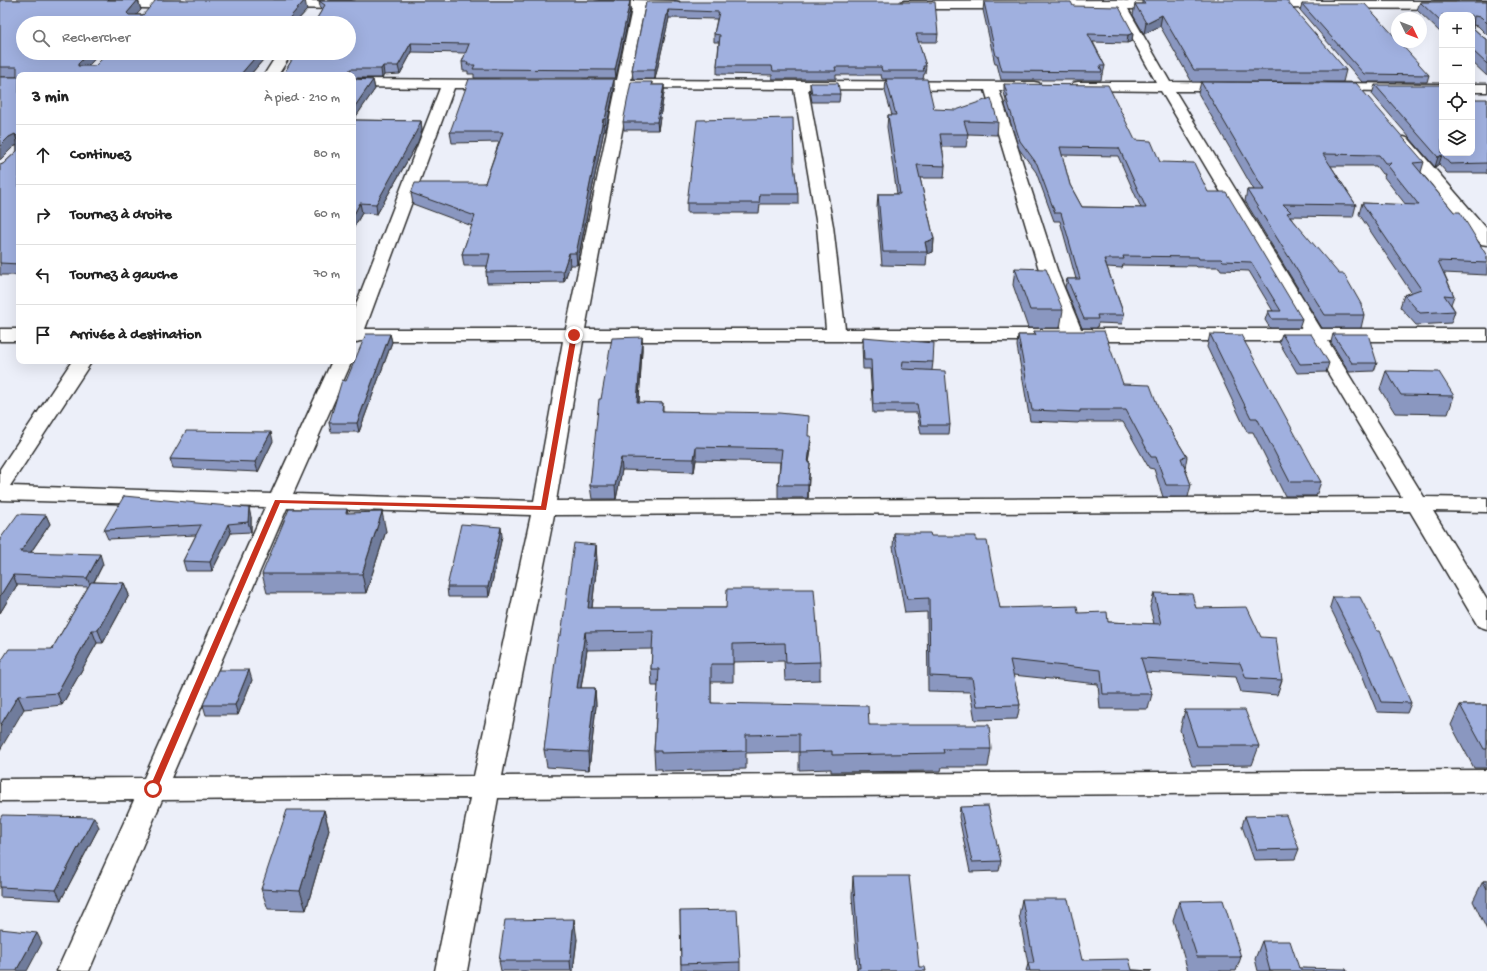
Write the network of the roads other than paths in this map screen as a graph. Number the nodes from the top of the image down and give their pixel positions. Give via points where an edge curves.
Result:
1 (157, 2) edge
2 (319, 2) edge
3 (639, 2) edge
4 (961, 2) edge
5 (1119, 2) edge
6 (1286, 3) edge
7 (1442, 3) edge
8 (94, 4) edge
9 (193, 4) edge
10 (263, 5) edge
11 (365, 5) edge
12 (584, 5) edge
13 (686, 5) edge
14 (891, 5) edge
15 (1176, 5) edge
16 (1248, 5) edge
17 (1487, 5) edge
18 (1452, 12) edge
19 (144, 16) edge
20 (310, 16) edge
21 (1298, 17) edge
22 (281, 60) edge
23 (273, 72) edge
24 (1348, 76) dead end
25 (356, 83) edge
26 (448, 84) junction
27 (512, 84) edge
28 (567, 84) edge
29 (623, 84) junction
30 (800, 85) junction
31 (991, 86) junction
32 (1046, 86) edge
33 (1062, 86) edge
34 (1166, 87) junction
35 (1246, 87) edge
36 (1318, 87) edge
37 (1358, 87) junction
38 (1439, 88) edge
39 (1475, 88) edge
40 (1487, 88) edge
41 (1368, 99) edge
42 (1392, 128) edge
43 (1487, 240) edge
44 (356, 328) edge
45 (0, 335) edge
46 (16, 335) edge
47 (574, 335) junction
48 (836, 335) junction
49 (1074, 335) junction
50 (1315, 335) junction
51 (1487, 335) edge
52 (356, 336) edge
53 (80, 364) edge
54 (341, 364) edge
55 (0, 485) edge
56 (0, 493) edge
57 (277, 501) junction
58 (1417, 504) junction
59 (1487, 505) edge
60 (544, 508) junction
61 (1487, 620) edge
62 (1487, 781) edge
63 (486, 787) junction
64 (153, 789) junction
65 (0, 790) edge
66 (73, 971) edge
67 (451, 971) edge

1 - 8 street
1 - 9 street
1 - 19 street
2 - 10 street
2 - 11 street
2 - 20 street
3 - 12 street
3 - 13 street
3 - 29 street
4 - 5 street
4 - 14 street
5 - 15 street
5 - 34 street
6 - 7 street
6 - 16 street
6 - 21 street
7 - 17 street
7 - 18 street
22 - 23 street
24 - 37 street
25 - 26 street
26 - 27 street
26 - 44 street
28 - 29 street
29 - 30 street
29 - 47 street
30 - 31 street
30 - 48 street via 825,226
31 - 32 street
31 - 49 street via 1050,276
33 - 34 street
34 - 35 street
34 - 50 street
36 - 37 street
37 - 38 street
37 - 41 street
39 - 40 street
42 - 43 street
45 - 46 street
47 - 48 street
47 - 52 street
47 - 60 street
48 - 49 street
49 - 50 street
50 - 51 street
50 - 58 street
53 - 55 street
54 - 57 street
56 - 57 street
57 - 60 street
57 - 64 street
58 - 59 street
58 - 60 street
58 - 61 street
60 - 63 street
62 - 63 street
63 - 64 street
63 - 67 street
64 - 65 street
64 - 66 street

